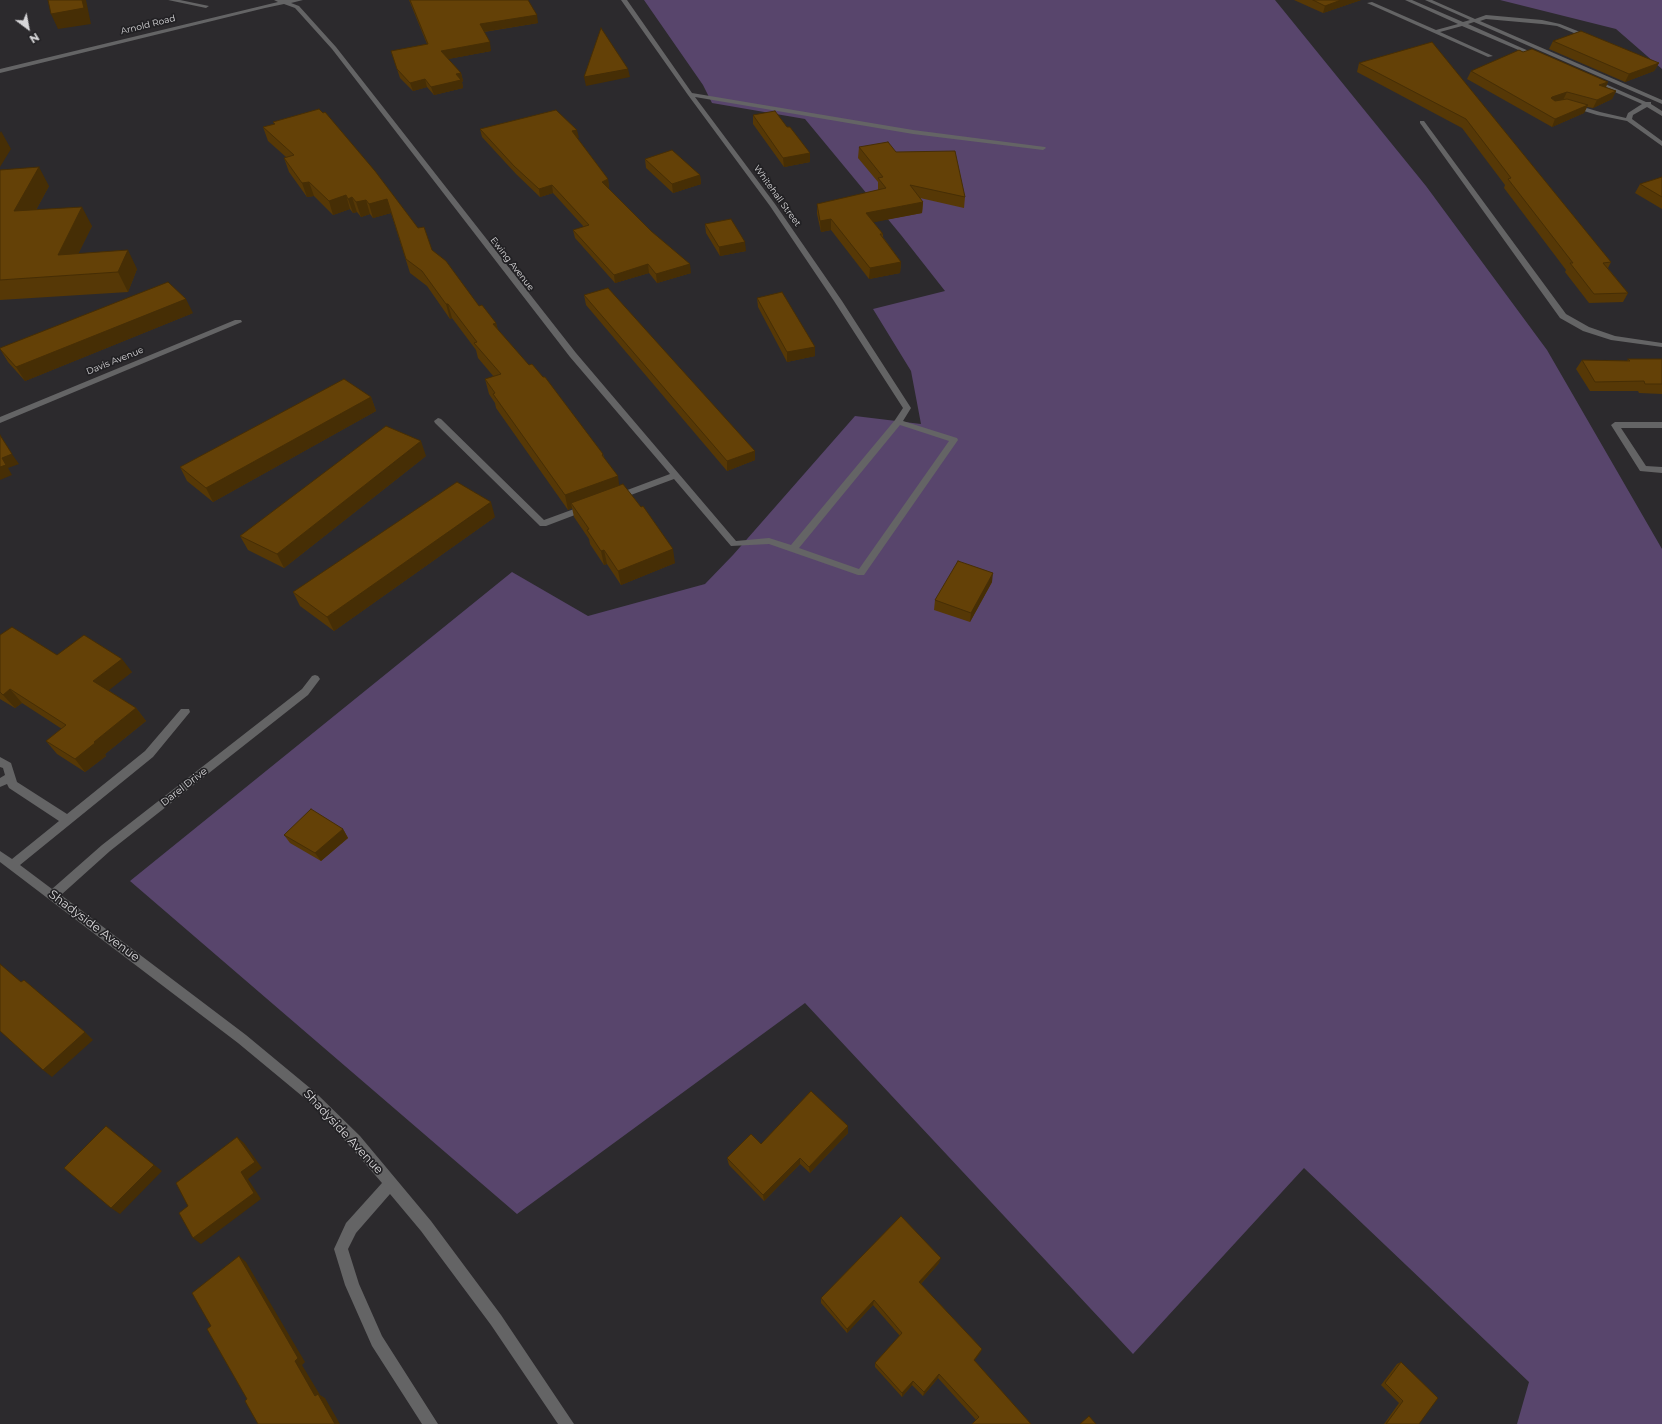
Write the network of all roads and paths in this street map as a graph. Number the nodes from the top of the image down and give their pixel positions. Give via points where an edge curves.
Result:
1 (171, 0) edge
2 (277, 0) edge
3 (300, 0) edge
4 (624, 0) edge
5 (1408, 0) edge
6 (1428, 0) edge
7 (287, 3) junction
8 (1370, 3) dead end
9 (206, 6) dead end
10 (1474, 20) junction
11 (1462, 23) junction
12 (1435, 32) junction
13 (1592, 38) edge
14 (1490, 56) dead end
15 (1546, 60) edge
16 (0, 71) edge
17 (1588, 78) edge
18 (690, 94) junction
19 (1659, 101) edge
20 (1646, 104) junction
21 (1568, 105) edge
22 (1662, 114) edge
23 (1630, 120) junction
24 (1422, 122) dead end
25 (1662, 144) edge
26 (1043, 148) dead end
27 (238, 322) dead end
28 (1662, 345) edge
29 (0, 420) edge
30 (438, 421) dead end
31 (898, 422) junction
32 (1662, 426) edge
33 (1662, 470) edge
34 (676, 475) junction
35 (610, 500) edge
36 (595, 505) edge
37 (793, 549) junction
38 (314, 679) dead end
39 (185, 712) dead end
40 (0, 761) edge
41 (10, 777) junction
42 (0, 783) edge
43 (67, 820) junction
44 (0, 856) edge
45 (12, 865) junction
46 (53, 895) junction
47 (390, 1184) junction
48 (431, 1424) edge
49 (567, 1424) edge

1 - 9 street
2 - 7 street, Ewing Avenue
3 - 7 street, Arnold Road
4 - 18 street, Whitehall Street
5 - 11 street
6 - 10 street
7 - 16 street, Arnold Road via 265,6
7 - 34 street, Ewing Avenue via 296,7 349,66 568,349
8 - 12 street
10 - 11 street
10 - 13 street via 1486,17 1542,22 1558,25
10 - 19 street
11 - 12 street
11 - 15 street
12 - 14 street
17 - 20 street
18 - 26 street via 913,132
18 - 31 street, Whitehall Street via 773,204 907,408
19 - 20 street
20 - 22 street
20 - 23 street via 1630,114
21 - 23 street
23 - 25 street
24 - 28 street via 1563,316 1586,329 1614,338
27 - 29 street, Davis Avenue
30 - 36 street via 543,524
31 - 37 street
31 - 37 street via 954,440 861,573
32 - 33 street via 1615,425 1643,469
34 - 35 street
34 - 37 street, Ewing Avenue via 734,544 769,541
38 - 46 street, Darel Drive via 304,692 106,848
39 - 43 street via 149,754
40 - 41 street via 7,766
41 - 42 street
41 - 43 street via 13,785
43 - 45 street
44 - 45 street, Shadyside Avenue
45 - 46 street, Shadyside Avenue
46 - 47 street, Shadyside Avenue via 242,1039 312,1097 355,1141
47 - 48 street via 351,1228 341,1249 352,1285 377,1341
47 - 49 street, Shadyside Avenue via 426,1226 496,1320

